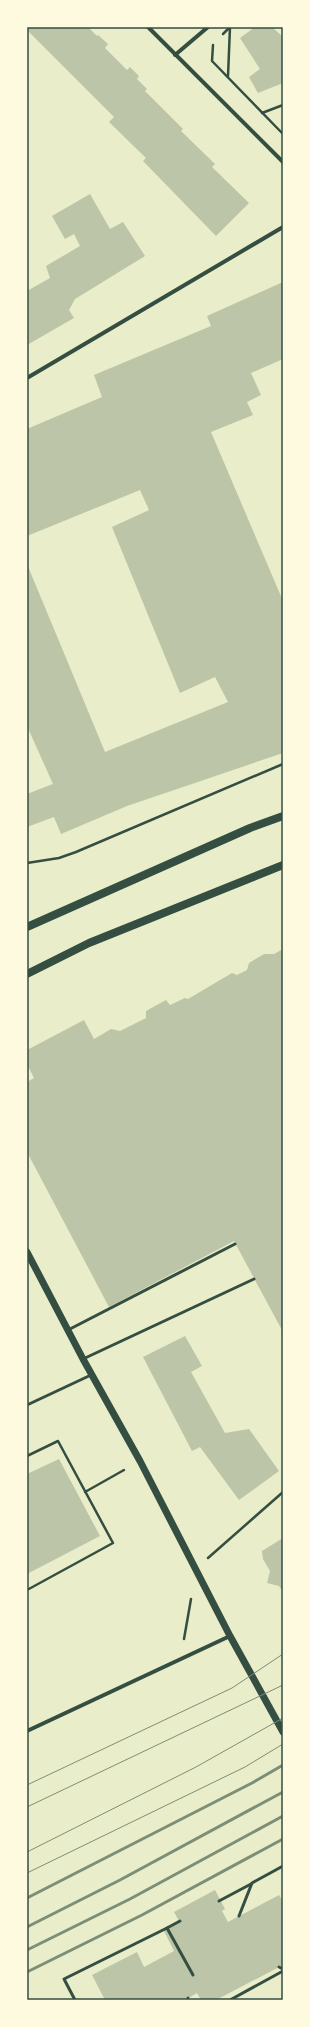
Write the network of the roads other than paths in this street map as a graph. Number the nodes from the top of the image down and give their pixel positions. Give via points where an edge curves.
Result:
1 (148, 27) edge
2 (208, 27) edge
3 (175, 55) junction
4 (283, 162) edge
5 (283, 227) edge
6 (27, 378) edge
7 (283, 816) edge
8 (283, 865) edge
9 (27, 927) edge
10 (27, 974) edge
11 (235, 1244) dead end
12 (27, 1252) edge
13 (254, 1279) dead end
14 (68, 1330) junction
15 (82, 1359) junction
16 (92, 1375) junction
17 (27, 1405) edge
18 (230, 1636) junction
19 (27, 1731) edge
20 (283, 1732) edge
21 (283, 1866) edge
22 (252, 1883) junction
23 (219, 1901) dead end
24 (240, 1916) dead end
25 (180, 1921) dead end
26 (167, 1928) junction
27 (279, 1967) dead end
28 (283, 1970) edge
29 (193, 1975) dead end
30 (75, 2000) edge
31 (230, 2000) edge

1 - 3 street
2 - 3 street
3 - 4 street
5 - 6 street
7 - 9 main road via 250,828
8 - 10 main road via 89,943
11 - 14 lane
12 - 14 street
13 - 15 lane
14 - 15 street
15 - 16 street
16 - 17 lane
16 - 18 street via 140,1461
18 - 19 street
18 - 20 street
21 - 22 lane
22 - 23 lane
22 - 24 lane
25 - 26 lane
26 - 29 lane
26 - 30 lane via 64,1979
27 - 28 lane
28 - 31 lane

